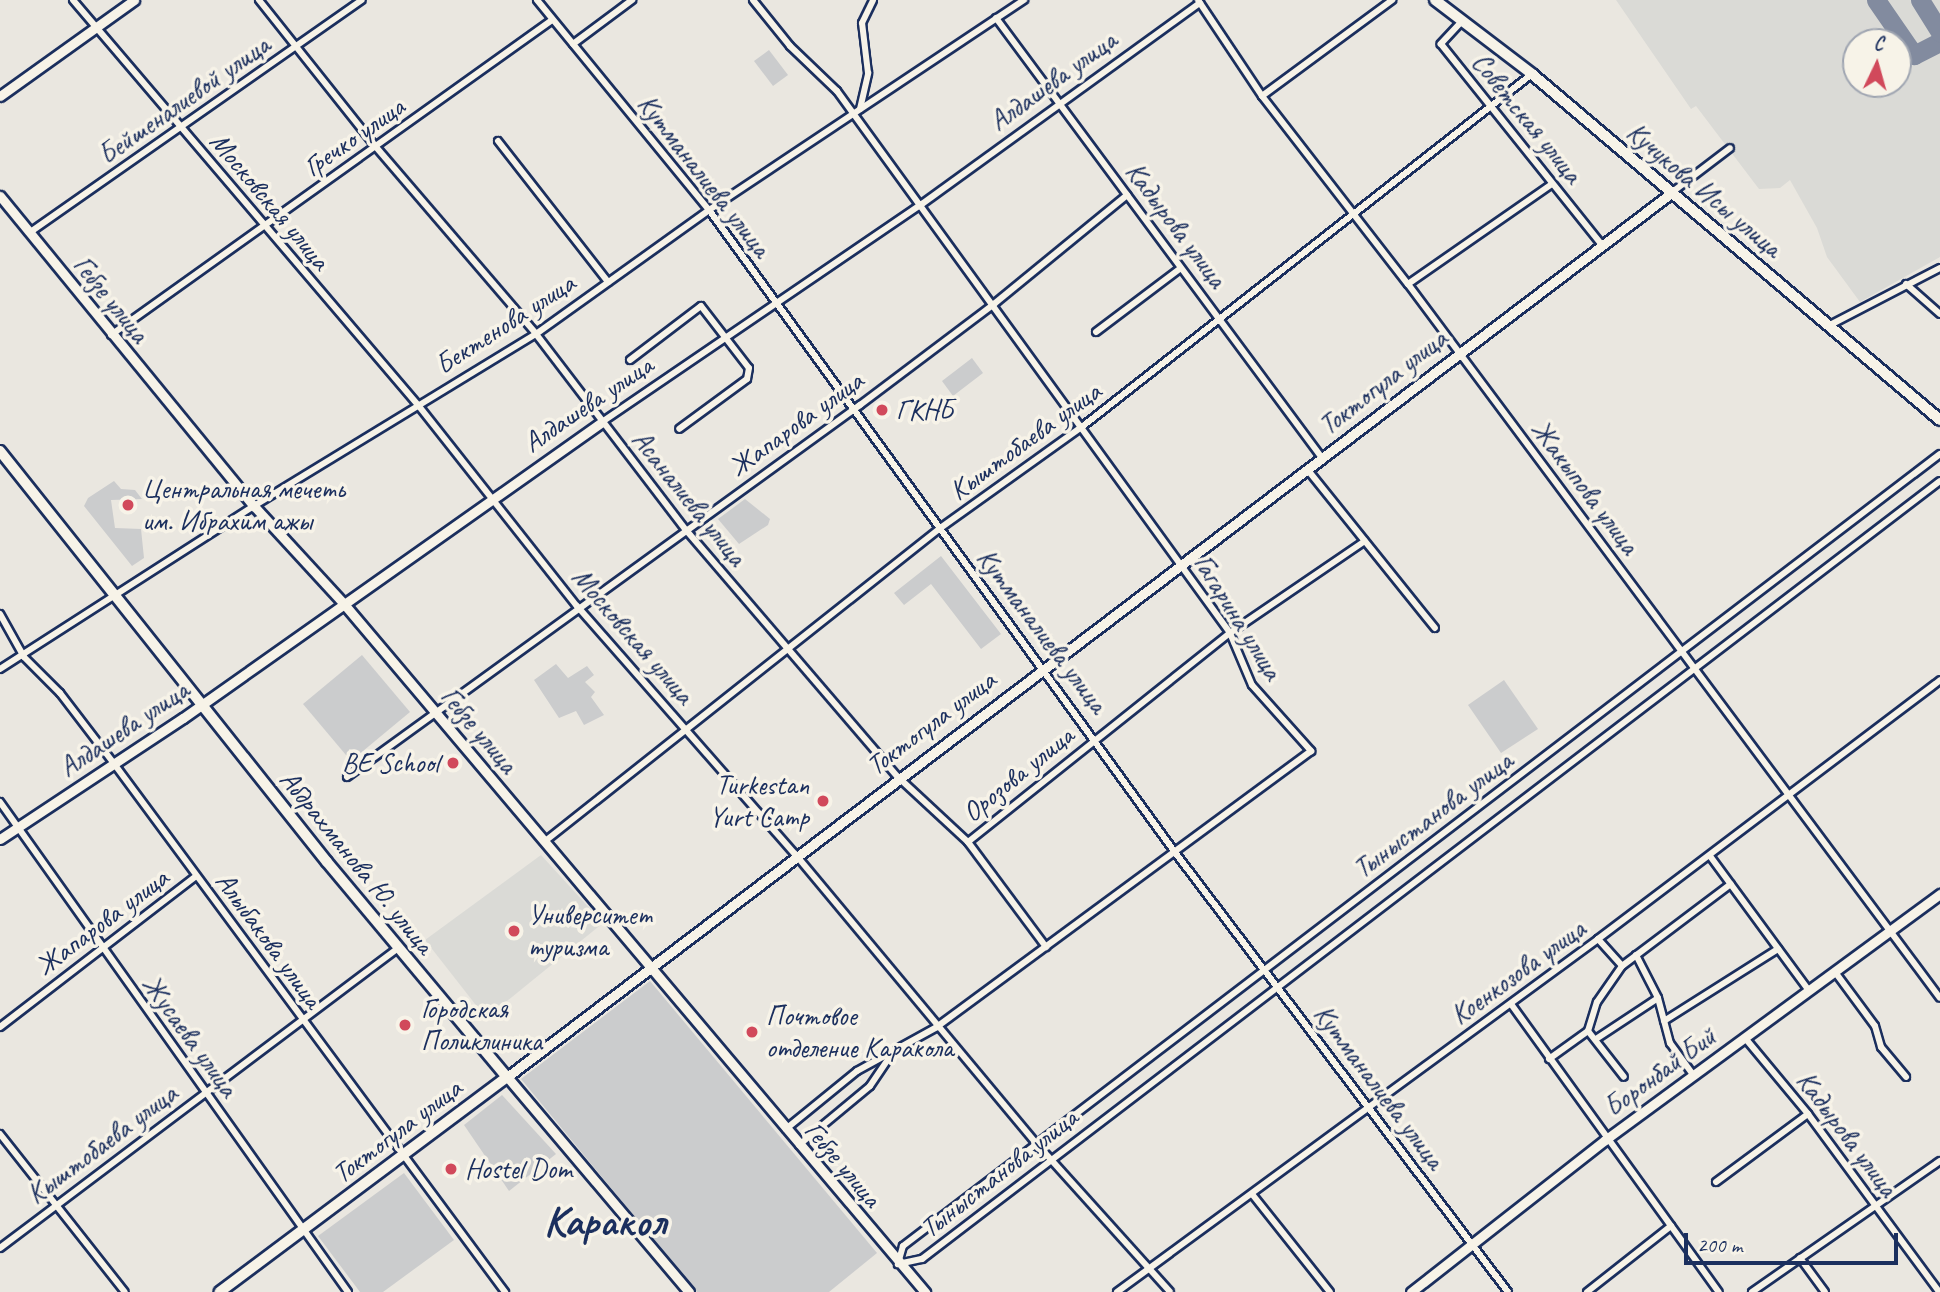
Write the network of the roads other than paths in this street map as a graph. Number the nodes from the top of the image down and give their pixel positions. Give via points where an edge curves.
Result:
1 (73, 0) edge
2 (134, 0) edge
3 (259, 0) edge
4 (362, 0) edge
5 (537, 0) edge
6 (632, 0) edge
7 (753, 0) edge
8 (873, 0) edge
9 (1024, 0) edge
10 (1392, 0) edge
11 (1435, 0) edge
12 (1199, 1) edge
13 (996, 18) junction
14 (552, 20) junction
15 (1463, 20) junction
16 (96, 27) junction
17 (573, 44) junction
18 (299, 46) junction
19 (1532, 74) junction
20 (0, 96) edge
21 (1262, 96) junction
22 (1059, 104) junction
23 (860, 109) junction
24 (1491, 110) junction
25 (852, 114) junction
26 (181, 128) junction
27 (498, 141) dead end
28 (376, 147) junction
29 (1730, 148) dead end
30 (1552, 184) junction
31 (1671, 193) junction
32 (1127, 195) junction
33 (0, 196) edge
34 (922, 204) junction
35 (709, 210) junction
36 (1356, 216) junction
37 (264, 228) junction
38 (29, 233) junction
39 (1601, 244) junction
40 (1181, 268) junction
41 (1940, 268) edge
42 (608, 282) junction
43 (1408, 284) junction
44 (1906, 284) junction
45 (772, 302) junction
46 (994, 304) junction
47 (1940, 314) edge
48 (1220, 320) junction
49 (1830, 325) junction
50 (1096, 332) dead end
51 (536, 334) junction
52 (111, 335) junction
53 (725, 337) junction
54 (1457, 354) junction
55 (630, 360) dead end
56 (418, 405) junction
57 (853, 409) junction
58 (1940, 420) edge
59 (602, 422) junction
60 (1083, 426) junction
61 (679, 429) dead end
62 (0, 452) edge
63 (1940, 454) edge
64 (1322, 458) junction
65 (1307, 469) junction
66 (1940, 481) edge
67 (490, 498) junction
68 (254, 506) junction
69 (939, 529) junction
70 (686, 530) junction
71 (1365, 541) junction
72 (1181, 564) junction
73 (116, 595) junction
74 (344, 604) junction
75 (577, 606) junction
76 (0, 614) edge
77 (1435, 628) dead end
78 (1230, 633) junction
79 (788, 651) junction
80 (1684, 653) junction
81 (24, 657) junction
82 (1044, 666) junction
83 (0, 669) edge
84 (1698, 670) junction
85 (1940, 680) edge
86 (202, 705) junction
87 (434, 712) junction
88 (687, 729) junction
89 (1095, 738) junction
90 (115, 765) junction
91 (347, 777) dead end
92 (898, 777) junction
93 (1789, 797) junction
94 (0, 802) edge
95 (17, 828) junction
96 (0, 839) edge
97 (544, 842) junction
98 (968, 842) junction
99 (1174, 851) junction
100 (796, 854) junction
101 (1710, 856) junction
102 (196, 876) junction
103 (1731, 884) junction
104 (1940, 894) edge
105 (1892, 930) junction
106 (1598, 939) junction
107 (1046, 947) junction
108 (100, 948) junction
109 (398, 948) junction
110 (1779, 948) junction
111 (1636, 955) junction
112 (1622, 966) junction
113 (649, 968) junction
114 (1263, 969) junction
115 (1835, 972) junction
116 (1276, 987) junction
117 (1809, 991) junction
118 (1658, 998) junction
119 (1940, 999) edge
120 (1511, 1004) junction
121 (1664, 1021) junction
122 (302, 1022) junction
123 (0, 1027) edge
124 (937, 1027) junction
125 (1588, 1031) junction
126 (1745, 1038) junction
127 (1596, 1039) junction
128 (890, 1057) junction
129 (1549, 1059) junction
130 (1693, 1075) junction
131 (507, 1077) junction
132 (1624, 1077) dead end
133 (1906, 1077) dead end
134 (205, 1092) junction
135 (1367, 1107) junction
136 (1808, 1114) junction
137 (785, 1130) junction
138 (0, 1134) edge
139 (1605, 1140) junction
140 (1036, 1143) junction
141 (797, 1146) junction
142 (402, 1155) junction
143 (1049, 1159) junction
144 (1940, 1161) edge
145 (1716, 1182) dead end
146 (1252, 1194) junction
147 (57, 1204) junction
148 (1876, 1207) junction
149 (1671, 1226) junction
150 (303, 1231) junction
151 (1473, 1244) junction
152 (0, 1248) edge
153 (1800, 1258) junction
154 (898, 1264) junction
155 (1150, 1268) junction
156 (125, 1292) edge
157 (220, 1292) edge
158 (348, 1292) edge
159 (505, 1292) edge
160 (689, 1292) edge
161 (925, 1292) edge
162 (1117, 1292) edge
163 (1170, 1292) edge
164 (1330, 1292) edge
165 (1411, 1292) edge
166 (1508, 1292) edge
167 (1587, 1292) edge
168 (1719, 1292) edge
169 (1752, 1292) edge
170 (1825, 1292) edge
171 (1938, 1292) edge

1 - 16 street, Московская улица
2 - 16 main road
3 - 18 street, Асаналиева улица
4 - 18 street, Бейшеналиевой улица
5 - 14 street, Кутманалиева улица
6 - 17 street
7 - 25 street, Гагарина улица via 790,46 827,77
8 - 23 street via 862,23 868,73
9 - 13 street, Бектенова улица
10 - 21 street
11 - 15 main road, Кучукова Исы улица
12 - 21 street, Жакыпова улица
12 - 22 street, Алдашева улица
13 - 22 street, Кадырова улица
13 - 23 street, Бектенова улица
14 - 17 street, Кутманалиева улица
14 - 28 street, Гречко улица
15 - 19 main road, Кучукова Исы улица
15 - 24 street, Советская улица via 1441,44
16 - 20 main road
16 - 26 street, Московская улица
17 - 35 street, Кутманалиева улица
18 - 26 street, Бейшеналиевой улица
18 - 28 street, Асаналиева улица
19 - 24 street, Кыштобаева улица
19 - 31 main road, Кучукова Исы улица
21 - 36 street, Жакыпова улица
22 - 32 street, Кадырова улица
22 - 34 street, Алдашева улица
23 - 25 street, Бектенова улица
24 - 30 street, Советская улица
24 - 36 street, Кыштобаева улица
25 - 34 street, Гагарина улица
25 - 35 street, Бектенова улица
26 - 37 street, Московская улица
26 - 38 street, Бейшеналиевой улица
27 - 42 street
28 - 37 street, Гречко улица
28 - 51 street, Асаналиева улица
29 - 31 street
30 - 39 street, Советская улица
30 - 43 street
31 - 39 main road, Токтогула улица
31 - 49 main road, Кучукова Исы улица
32 - 40 street, Кадырова улица
32 - 46 street, Жапарова улица
33 - 38 main road, Гебзе улица
34 - 45 street, Алдашева улица
34 - 46 street, Гагарина улица
35 - 42 street, Бектенова улица
35 - 45 street, Кутманалиева улица
36 - 43 street, Жакыпова улица
36 - 48 street, Кыштобаева улица
37 - 52 street, Гречко улица
37 - 56 street, Московская улица
38 - 52 main road, Гебзе улица
39 - 54 main road, Токтогула улица
40 - 48 street, Кадырова улица
40 - 50 street
41 - 44 street
42 - 51 street, Бектенова улица
43 - 54 street, Жакыпова улица
44 - 47 street
44 - 49 street
45 - 53 street, Алдашева улица
45 - 57 street, Кутманалиева улица
46 - 57 street, Жапарова улица
46 - 60 street, Гагарина улица
48 - 60 street, Кыштобаева улица
48 - 64 street, Кадырова улица
49 - 58 main road, Кучукова Исы улица
51 - 56 street, Бектенова улица
51 - 59 street, Асаналиева улица
52 - 68 main road, Гебзе улица
53 - 55 street via 701,306
53 - 59 street, Алдашева улица
53 - 61 street via 750,375
54 - 64 main road, Токтогула улица
54 - 80 street, Жакыпова улица
56 - 67 street, Московская улица
56 - 68 street, Бектенова улица
57 - 69 street, Кутманалиева улица
57 - 70 street, Жапарова улица
59 - 67 main road, Алдашева улица
59 - 70 street, Асаналиева улица
60 - 69 street, Кыштобаева улица
60 - 72 street, Гагарина улица
62 - 73 highway, Абдрахманова Ю. улица
63 - 80 street, Тыныстанова улица
64 - 65 main road, Токтогула улица
65 - 71 street
65 - 72 main road, Токтогула улица
66 - 84 street, Тыныстанова улица
67 - 74 main road, Алдашева улица
67 - 75 street, Московская улица
68 - 73 street, Бектенова улица
68 - 74 main road, Гебзе улица
69 - 79 street, Кыштобаева улица
69 - 82 street, Кутманалиева улица
70 - 75 street, Жапарова улица
70 - 79 street, Асаналиева улица
71 - 77 street
71 - 78 street, Орозова улица
72 - 78 street, Гагарина улица
72 - 82 main road, Токтогула улица
73 - 81 street, Бектенова улица
73 - 86 highway, Абдрахманова Ю. улица
74 - 86 main road, Алдашева улица
74 - 87 main road, Гебзе улица
75 - 87 street, Жапарова улица
75 - 88 street, Московская улица
76 - 81 street, Алыбакова улица
78 - 89 street, Орозова улица
78 - 99 street, Гагарина улица via 1252,685 1311,751
79 - 88 street, Кыштобаева улица
79 - 92 street, Асаналиева улица
80 - 84 street, Жакыпова улица
80 - 114 street, Тыныстанова улица
81 - 83 street, Бектенова улица
81 - 90 street, Алыбакова улица via 60,693
82 - 89 street, Кутманалиева улица
82 - 92 main road, Токтогула улица
84 - 93 street, Жакыпова улица
84 - 116 street, Тыныстанова улица
85 - 93 street, Коенкозова улица
86 - 90 main road, Алдашева улица
86 - 109 highway, Абдрахманова Ю. улица
87 - 91 street, Жапарова улица
87 - 97 main road, Гебзе улица
88 - 97 street, Кыштобаева улица
88 - 100 street, Московская улица
89 - 98 street, Орозова улица
89 - 99 street, Кутманалиева улица
90 - 95 main road, Алдашева улица
90 - 102 street, Алыбакова улица
92 - 98 street, Асаналиева улица
92 - 100 main road, Токтогула улица
93 - 101 street, Коенкозова улица
93 - 105 street, Жакыпова улица
94 - 95 street, Жусаева улица
95 - 96 main road, Алдашева улица
95 - 108 street, Жусаева улица
97 - 113 main road, Гебзе улица
98 - 107 street, Асаналиева улица
99 - 107 street, Гагарина улица
99 - 114 street, Кутманалиева улица
100 - 113 main road, Токтогула улица
100 - 124 street, Московская улица
101 - 103 street
101 - 106 street, Коенкозова улица
102 - 108 street, Жапарова улица
102 - 122 street, Алыбакова улица
103 - 110 street
103 - 111 street
104 - 105 main road, Боронбай Бий
105 - 115 main road, Боронбай Бий
105 - 119 street, Жакыпова улица
106 - 112 street
106 - 120 street, Коенкозова улица
107 - 124 street, Гагарина улица
108 - 123 street, Жапарова улица
108 - 134 street, Жусаева улица
109 - 122 street, Кыштобаева улица
109 - 131 highway, Абдрахманова Ю. улица
110 - 117 street
110 - 121 street
111 - 112 street
111 - 118 street
112 - 125 street via 1597,1002
113 - 131 main road, Токтогула улица
113 - 137 main road, Гебзе улица
114 - 116 street, Кутманалиева улица
114 - 140 street, Тыныстанова улица
115 - 117 main road, Боронбай Бий
115 - 133 street via 1875,1026 1881,1047
116 - 135 street, Кутманалиева улица
116 - 143 street, Тыныстанова улица
117 - 126 main road, Боронбай Бий
118 - 121 street
118 - 127 street
120 - 129 street
120 - 135 street, Коенкозова улица
121 - 130 street via 1670,1043
122 - 134 street, Кыштобаева улица
122 - 142 street, Алыбакова улица
124 - 128 street, Гагарина улица
124 - 140 street, Московская улица
125 - 127 street
125 - 129 street
126 - 130 main road, Боронбай Бий
126 - 136 street, Кадырова улица
127 - 132 street
128 - 137 street, Гагарина улица via 857,1070
128 - 141 street, Гагарина улица via 870,1086
129 - 139 street
130 - 139 main road, Боронбай Бий
131 - 142 highway, Токтогула улица
131 - 160 main road, Абдрахманова Ю. улица
134 - 147 street, Кыштобаева улица
134 - 150 street, Жусаева улица
135 - 146 street, Коенкозова улица
135 - 151 street, Кутманалиева улица
136 - 145 street
136 - 148 street, Кадырова улица
137 - 141 main road, Гебзе улица
138 - 147 street
139 - 149 street
139 - 151 main road, Боронбай Бий
140 - 143 street, Московская улица
140 - 154 street, Тыныстанова улица via 902,1246
141 - 154 main road, Гебзе улица
142 - 150 highway, Токтогула улица
142 - 159 street, Алыбакова улица
143 - 154 street, Тыныстанова улица via 922,1259
143 - 155 street, Московская улица
144 - 148 street
146 - 155 street, Коенкозова улица
146 - 164 street
147 - 152 street, Кыштобаева улица
147 - 156 street
148 - 153 street
148 - 171 street, Кадырова улица
149 - 167 street
149 - 168 street
150 - 157 highway, Токтогула улица
150 - 158 street, Жусаева улица
151 - 165 main road, Боронбай Бий
151 - 166 street, Кутманалиева улица
153 - 169 street
153 - 170 street
154 - 161 main road, Гебзе улица
155 - 162 street, Коенкозова улица
155 - 163 street, Московская улица

